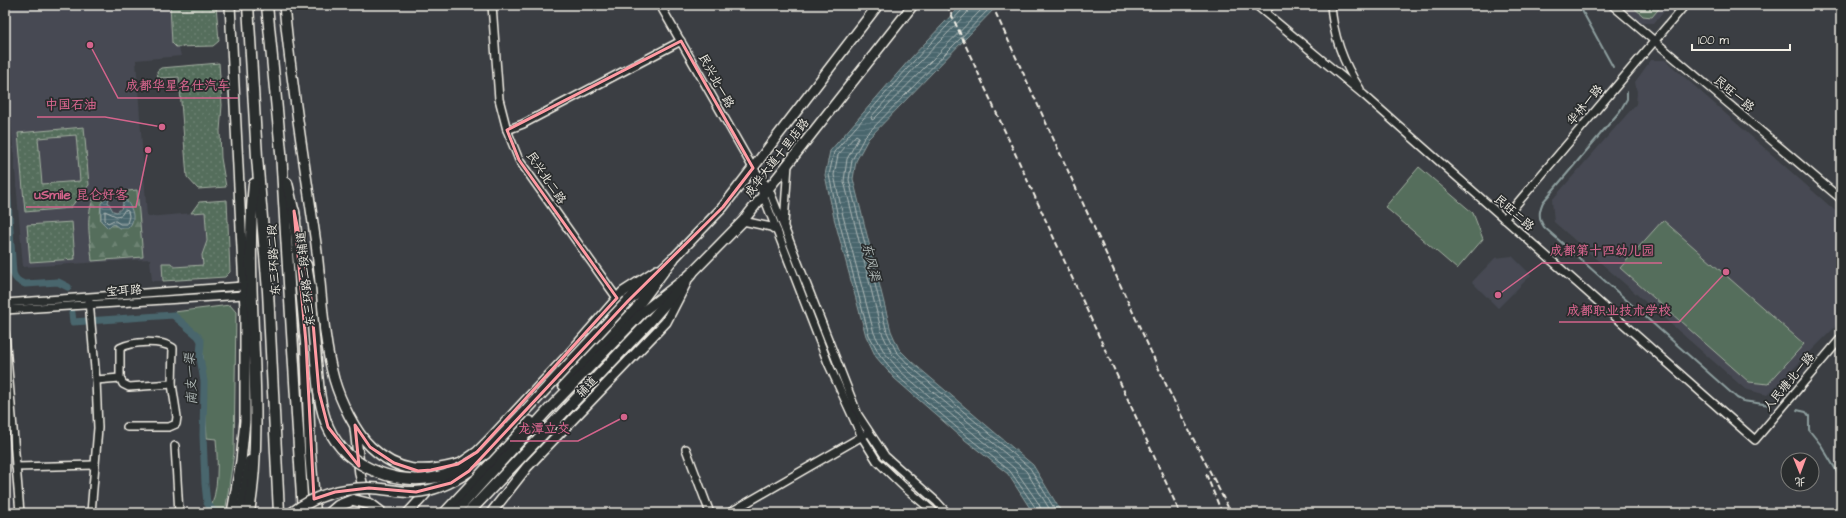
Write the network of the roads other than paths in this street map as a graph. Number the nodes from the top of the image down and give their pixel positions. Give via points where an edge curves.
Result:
1 (230, 5) edge
2 (242, 5) edge
3 (248, 5) edge
4 (267, 5) edge
5 (274, 5) edge
6 (284, 5) edge
7 (492, 5) edge
8 (660, 5) edge
9 (878, 5) edge
10 (913, 5) edge
11 (1256, 5) edge
12 (1271, 5) edge
13 (1331, 5) edge
14 (1612, 5) edge
15 (1685, 5) edge
16 (1265, 12) junction
17 (249, 20) junction
18 (268, 26) junction
19 (681, 41) junction
20 (1654, 41) junction
21 (1364, 96) junction
22 (507, 130) junction
23 (281, 152) junction
24 (257, 157) junction
25 (788, 164) junction
26 (752, 168) junction
27 (769, 189) junction
28 (763, 197) junction
29 (1841, 199) edge
30 (1504, 219) junction
31 (743, 220) junction
32 (781, 230) junction
33 (673, 259) junction
34 (692, 273) junction
35 (306, 290) junction
36 (246, 291) junction
37 (88, 296) junction
38 (617, 298) junction
39 (5, 303) edge
40 (89, 305) junction
41 (637, 306) junction
42 (5, 310) edge
43 (5, 333) edge
44 (1841, 338) edge
45 (120, 378) junction
46 (96, 380) junction
47 (172, 384) junction
48 (355, 425) junction
49 (127, 427) dead end
50 (869, 433) junction
51 (255, 437) junction
52 (862, 437) junction
53 (1755, 440) joint
54 (175, 446) dead end
55 (686, 449) dead end
56 (485, 454) junction
57 (458, 464) junction
58 (95, 465) junction
59 (16, 467) junction
60 (496, 484) junction
61 (20, 513) edge
62 (91, 513) edge
63 (179, 513) edge
64 (232, 513) edge
65 (241, 513) edge
66 (249, 513) edge
67 (279, 513) edge
68 (292, 513) edge
69 (303, 513) edge
70 (314, 513) edge
71 (330, 513) edge
72 (369, 513) edge
73 (382, 513) edge
74 (408, 513) edge
75 (444, 513) edge
76 (455, 513) edge
77 (468, 513) edge
78 (479, 513) edge
79 (491, 513) edge
80 (710, 513) edge
81 (729, 513) edge
82 (935, 513) edge
83 (947, 513) edge

1 - 36 main road
2 - 17 highway
3 - 17 highway, 东三环路二段
4 - 18 highway, 东三环路二段
5 - 18 highway
6 - 48 main road, 东三环路二段辅道 via 288,57 316,246 326,347 335,381
7 - 22 street, 民兴北二路 via 499,99
8 - 19 street, 民兴北一路
9 - 26 main road, 成华大道十里店路
10 - 25 main road, 成华大道十里店路
11 - 16 street, 民旺二路
12 - 16 street
13 - 21 street via 1336,36 1344,61
14 - 20 street, 民旺一路
15 - 20 street, 华林一路
16 - 21 street, 民旺二路
17 - 24 highway, 东三环路二段
18 - 23 highway, 东三环路二段
19 - 22 street
19 - 26 street, 民兴北一路
20 - 29 street, 民旺一路
20 - 30 street, 华林一路
21 - 30 street, 民旺二路
22 - 38 street, 民兴北二路 via 519,160
23 - 35 highway via 294,211
23 - 69 highway, 东三环路二段
24 - 36 highway
24 - 67 highway, 东三环路二段 via 268,291
25 - 27 main road, 成华大道十里店路
25 - 32 street
26 - 27 street
26 - 28 street
26 - 33 main road, 成华大道十里店路 via 723,206
27 - 28 main road, 成华大道十里店路
27 - 32 street
28 - 31 main road, 成华大道十里店路
28 - 32 street
30 - 53 street, 民旺二路
31 - 32 street
31 - 34 main road, 成华大道十里店路
32 - 50 street via 858,415
32 - 52 street via 828,363
33 - 38 main road, 成华大道十里店路
33 - 41 highway
34 - 41 main road, 成华大道十里店路
34 - 60 highway
34 - 79 main road, 辅道 via 666,322 527,467
35 - 56 highway, bridge via 318,392 328,427 337,442 349,454 364,466 386,475 406,479 444,476 464,468
35 - 70 highway
36 - 37 street, 宝耳路
36 - 40 street, 宝耳路
36 - 51 highway
36 - 64 main road via 245,421
37 - 39 street, 宝耳路
37 - 40 street
38 - 57 main road, 成华大道十里店路 via 491,438 477,452
40 - 42 street, 宝耳路
40 - 46 street
41 - 56 highway, bridge
41 - 75 main road
41 - 76 main road
43 - 59 street
44 - 53 street, 人民塘北一路
45 - 46 street
45 - 47 street via 123,384 130,387
45 - 47 street via 120,348 146,343 167,344 173,348
46 - 58 street via 98,428
47 - 49 street via 176,424 169,427
48 - 57 main road, 东三环路二段辅道 via 370,447 406,468 431,470
48 - 72 main road via 360,474
50 - 52 street
50 - 83 street via 885,456
51 - 65 highway
51 - 66 highway via 254,481
52 - 81 street
52 - 82 street via 877,461
54 - 63 street
55 - 80 street
56 - 68 highway, bridge via 469,471 451,483 416,492 369,488 335,492 322,495
57 - 74 main road
58 - 59 street
58 - 62 street
59 - 61 street
60 - 77 highway
60 - 78 highway
71 - 73 highway, bridge via 338,506 353,500 370,504

